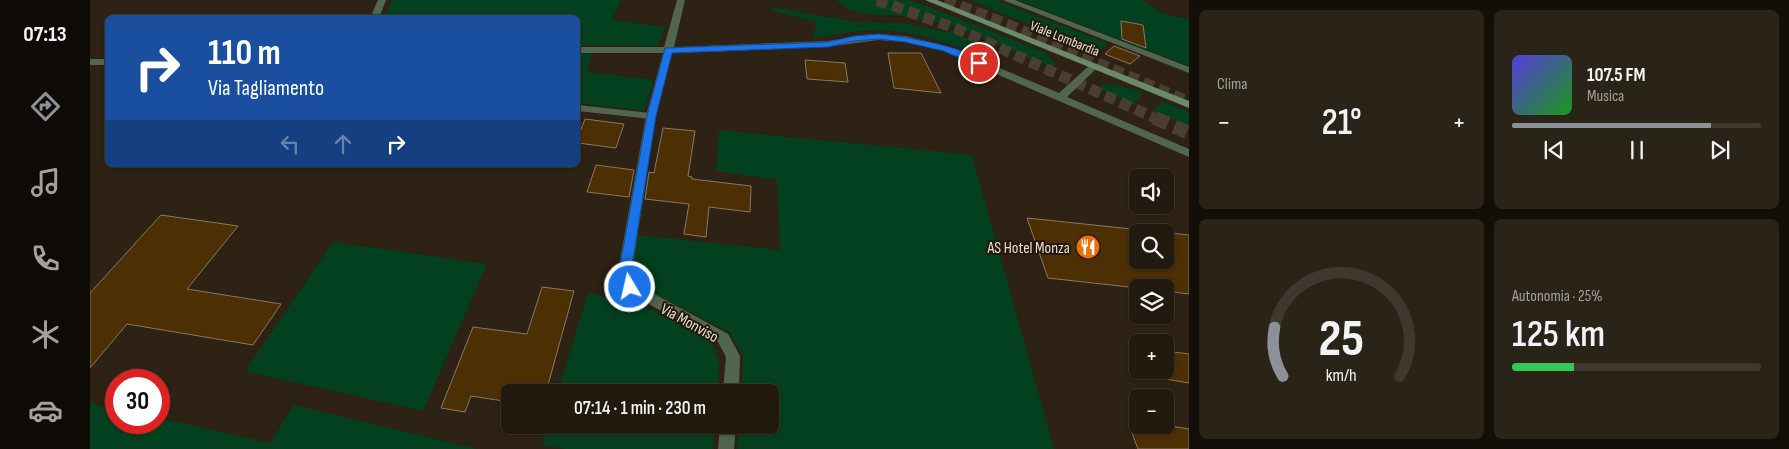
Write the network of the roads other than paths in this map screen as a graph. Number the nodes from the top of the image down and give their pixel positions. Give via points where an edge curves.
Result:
1 (382, 0) edge
2 (681, 0) edge
3 (928, 0) edge
4 (1007, 0) edge
5 (375, 15) edge
6 (580, 50) edge
7 (668, 50) junction
8 (90, 62) edge
9 (105, 62) edge
10 (1094, 66) junction
11 (1189, 70) edge
12 (1060, 98) junction
13 (1189, 105) edge
14 (580, 108) edge
15 (651, 116) junction
16 (1189, 153) edge
17 (731, 384) edge
18 (727, 434) edge
19 (726, 449) edge

1 - 5 street
2 - 7 street, Via Monviso
3 - 10 main road, Viale Lombardia
4 - 11 street
6 - 7 street
7 - 12 street via 828,44 878,37 905,39 946,49
7 - 15 street, Via Monviso
8 - 9 street
10 - 12 street
10 - 13 main road, Viale Lombardia
12 - 16 street
14 - 15 street
15 - 17 street, Via Monviso via 625,271 630,287 723,338 733,356
18 - 19 street

